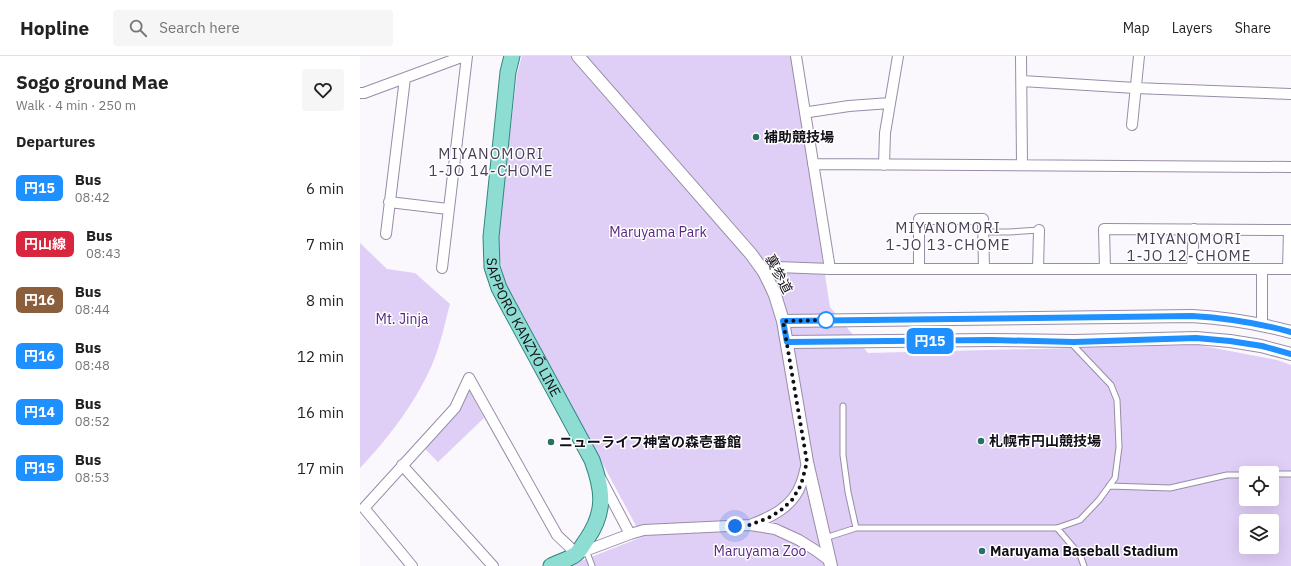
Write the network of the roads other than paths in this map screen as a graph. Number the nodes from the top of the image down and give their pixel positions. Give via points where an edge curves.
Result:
1 (464, 56) edge
2 (467, 56) edge
3 (512, 56) edge
4 (578, 56) edge
5 (796, 56) edge
6 (898, 56) edge
7 (1021, 56) edge
8 (1139, 56) edge
9 (405, 78) junction
10 (1022, 80) junction
11 (1135, 88) junction
12 (360, 93) edge
13 (1291, 94) edge
14 (890, 104) junction
15 (809, 112) dead end
16 (1132, 125) dead end
17 (813, 164) junction
18 (1022, 164) junction
19 (884, 165) junction
20 (1291, 167) edge
21 (389, 202) junction
22 (448, 209) junction
23 (1194, 229) junction
24 (1039, 230) joint
25 (1290, 230) edge
26 (983, 232) junction
27 (386, 234) dead end
28 (442, 268) dead end
29 (830, 269) junction
30 (919, 269) junction
31 (984, 269) junction
32 (1038, 269) junction
33 (1105, 269) junction
34 (1192, 269) junction
35 (1262, 269) junction
36 (1290, 269) edge
37 (764, 272) junction
38 (783, 321) junction
39 (1262, 324) junction
40 (1291, 332) edge
41 (787, 342) junction
42 (1074, 342) junction
43 (1291, 354) edge
44 (844, 406) dead end
45 (592, 460) junction
46 (807, 462) junction
47 (402, 465) junction
48 (1279, 474) edge
49 (1291, 474) edge
50 (1239, 475) edge
51 (1109, 486) junction
52 (750, 525) junction
53 (856, 528) junction
54 (1057, 528) junction
55 (630, 534) junction
56 (824, 538) junction
57 (581, 552) junction
58 (830, 563) edge
59 (412, 566) edge
60 (492, 566) edge
61 (551, 566) edge
62 (592, 566) edge
63 (1084, 566) edge

1 - 9 street
2 - 22 street
3 - 45 main road, SAPPORO KANZYŌ LINE via 508,72 491,237 492,267 499,288
4 - 37 street, 裏参道
5 - 17 street
6 - 14 street
7 - 10 street
8 - 11 street
9 - 12 street via 364,94
9 - 21 street
10 - 11 street
10 - 18 street
11 - 13 street
11 - 16 street
14 - 15 street via 849,106
14 - 19 street via 885,133
17 - 19 street
17 - 29 street
18 - 19 street
18 - 20 street
21 - 22 street
21 - 27 street
22 - 28 street
23 - 25 street
23 - 33 street via 1104,229
23 - 34 street
24 - 26 lane
24 - 32 street
25 - 36 street
26 - 30 street via 983,218 919,219
26 - 31 street
29 - 30 street
29 - 37 street via 777,267
30 - 31 street
31 - 32 street
32 - 33 street
33 - 34 street
34 - 35 street
35 - 36 street
35 - 39 street
37 - 38 street, 裏参道
38 - 39 street via 1192,316
38 - 41 street, 裏参道
39 - 40 street
41 - 42 street
41 - 46 street, 裏参道
42 - 43 street via 1196,338 1262,346
42 - 51 lane via 1074,346 1111,385 1117,400 1119,447 1115,478
44 - 53 lane via 843,455
45 - 55 street
45 - 57 main road, SAPPORO KANZYŌ LINE via 601,495 600,511
46 - 52 street via 801,485 792,500 780,511
46 - 56 street, 裏参道
47 - 57 street via 455,408 469,378 557,535
47 - 59 street via 364,508
47 - 60 street
48 - 49 lane
50 - 51 lane via 1227,475 1170,488
51 - 54 lane via 1080,520
52 - 55 street via 644,530
52 - 58 street via 775,530 799,540
53 - 54 lane
53 - 56 lane
54 - 63 lane via 1080,555
55 - 57 street
56 - 58 street, 裏参道
57 - 61 main road
57 - 62 lane

